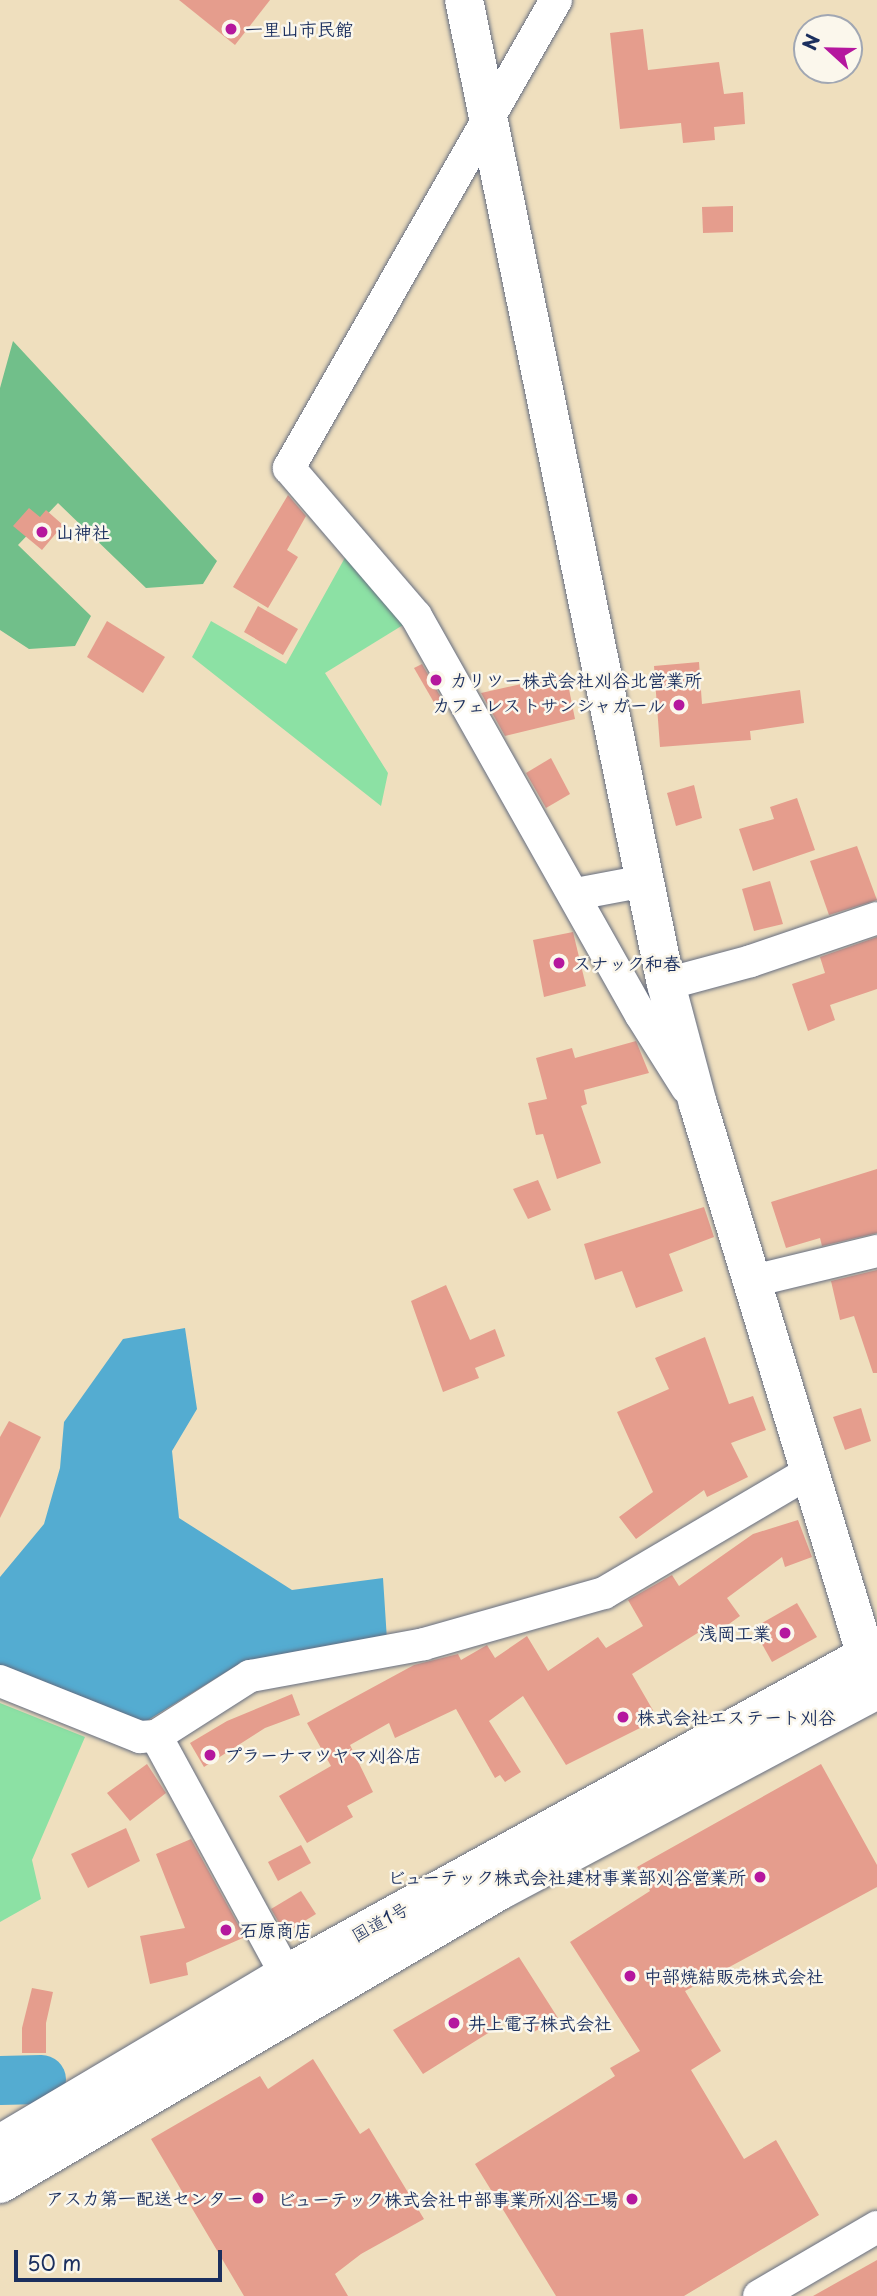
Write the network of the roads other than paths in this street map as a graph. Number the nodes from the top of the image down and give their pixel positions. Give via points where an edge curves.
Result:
1 (464, 0) edge
2 (556, 0) edge
3 (488, 123) junction
4 (645, 881) junction
5 (576, 894) junction
6 (877, 918) edge
7 (666, 984) junction
8 (698, 1104) junction
9 (877, 1251) edge
10 (753, 1281) junction
11 (808, 1473) junction
12 (873, 1651) edge
13 (0, 1681) edge
14 (877, 1691) edge
15 (156, 1736) junction
16 (286, 1974) junction
17 (0, 2144) edge
18 (0, 2184) edge
19 (877, 2227) edge
20 (760, 2296) edge

1 - 3 main road
2 - 3 street
3 - 4 main road
3 - 5 street via 289,468 416,616
4 - 5 street
4 - 7 main road
5 - 8 street via 641,1015
6 - 7 street
7 - 8 main road
8 - 10 main road
9 - 10 street
10 - 11 main road
11 - 12 main road
11 - 15 street via 604,1592 424,1644 250,1676
12 - 14 main road
12 - 16 main road, 国道1号
13 - 15 street via 140,1737
14 - 18 main road, 国道1号 via 501,1890
15 - 16 street
16 - 17 main road, 国道1号
19 - 20 street

